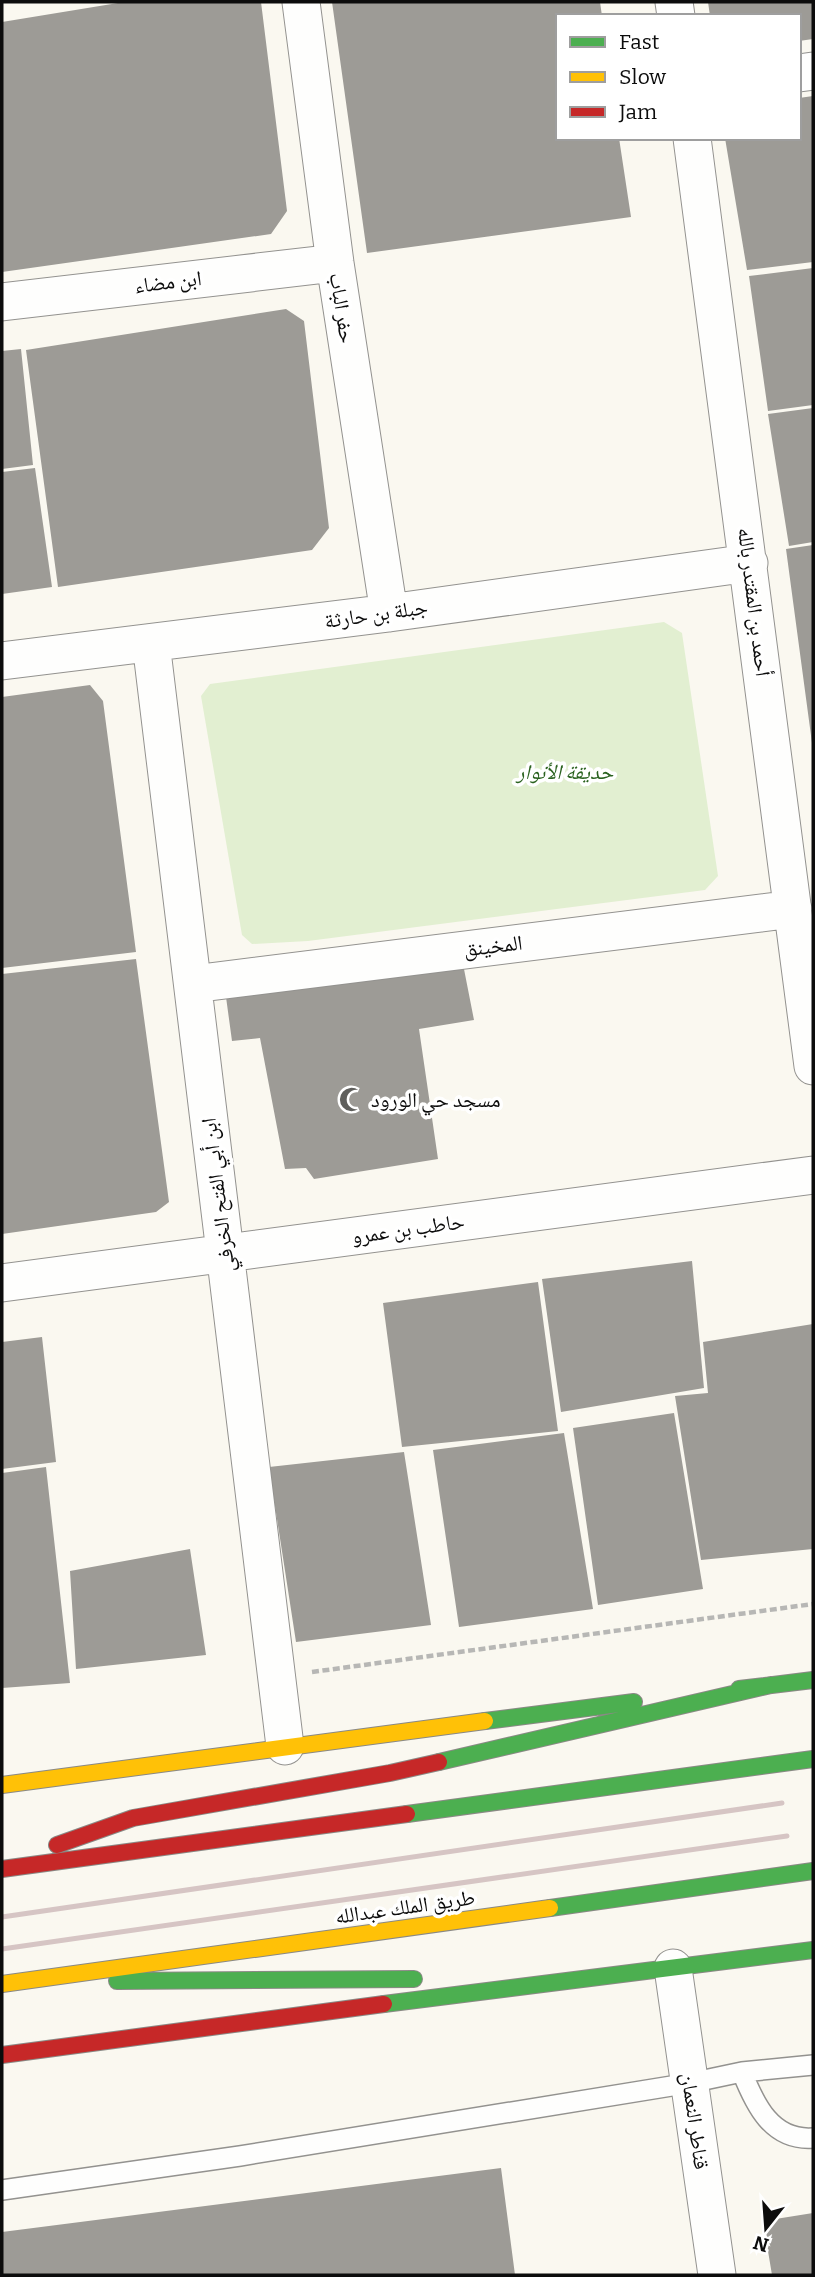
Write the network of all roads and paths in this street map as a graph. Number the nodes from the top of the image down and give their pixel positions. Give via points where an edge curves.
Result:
1 (301, 2) edge
2 (692, 140) edge
3 (335, 263) junction
4 (2, 302) edge
5 (749, 563) junction
6 (389, 613) junction
7 (151, 643) junction
8 (2, 661) edge
9 (793, 909) junction
10 (192, 984) junction
11 (813, 1066) edge
12 (813, 1175) edge
13 (226, 1253) junction
14 (2, 1283) edge
15 (813, 1604) edge
16 (277, 1677) junction
17 (813, 1680) edge
18 (772, 1685) junction
19 (285, 1746) junction
20 (813, 1759) edge
21 (2, 1785) edge
22 (2, 1867) edge
23 (813, 1871) edge
24 (813, 1950) edge
25 (673, 1968) junction
26 (570, 1979) junction
27 (31, 1981) junction
28 (2, 1984) edge
29 (2, 2055) edge
30 (813, 2065) edge
31 (742, 2072) junction
32 (690, 2083) junction
33 (813, 2138) edge
34 (2, 2190) edge
35 (717, 2275) edge

1 - 3 street, حفر الباب
2 - 5 street, أحمد بن المقتدر بالله
3 - 4 street, ابن مضاء
3 - 6 street, حفر الباب
5 - 6 street, جبلة بن حارثة
5 - 9 street, أحمد بن المقتدر بالله
6 - 7 street, جبلة بن حارثة
7 - 8 street, جبلة بن حارثة
7 - 10 street, ابن أبي الفتح الخرفي
9 - 10 street, المخينق
9 - 11 street, أحمد بن المقتدر بالله
10 - 13 street, ابن أبي الفتح الخرفي
12 - 13 street, حاطب بن عمرو
13 - 14 street, حاطب بن عمرو
13 - 16 street, ابن أبي الفتح الخرفي
15 - 16 path
16 - 19 street, ابن أبي الفتح الخرفي
17 - 18 main road
18 - 19 main road
18 - 22 main road via 390,1773 133,1818
19 - 21 main road
20 - 22 main road
23 - 27 main road, طريق الملك عبدالله
24 - 25 main road
25 - 26 main road
25 - 32 street, قناطر النعمان
26 - 27 main road
26 - 29 main road
27 - 28 main road, طريق الملك عبدالله
30 - 31 lane
31 - 32 lane
31 - 33 lane via 767,2121 782,2133
32 - 34 lane
32 - 35 street, قناطر النعمان

